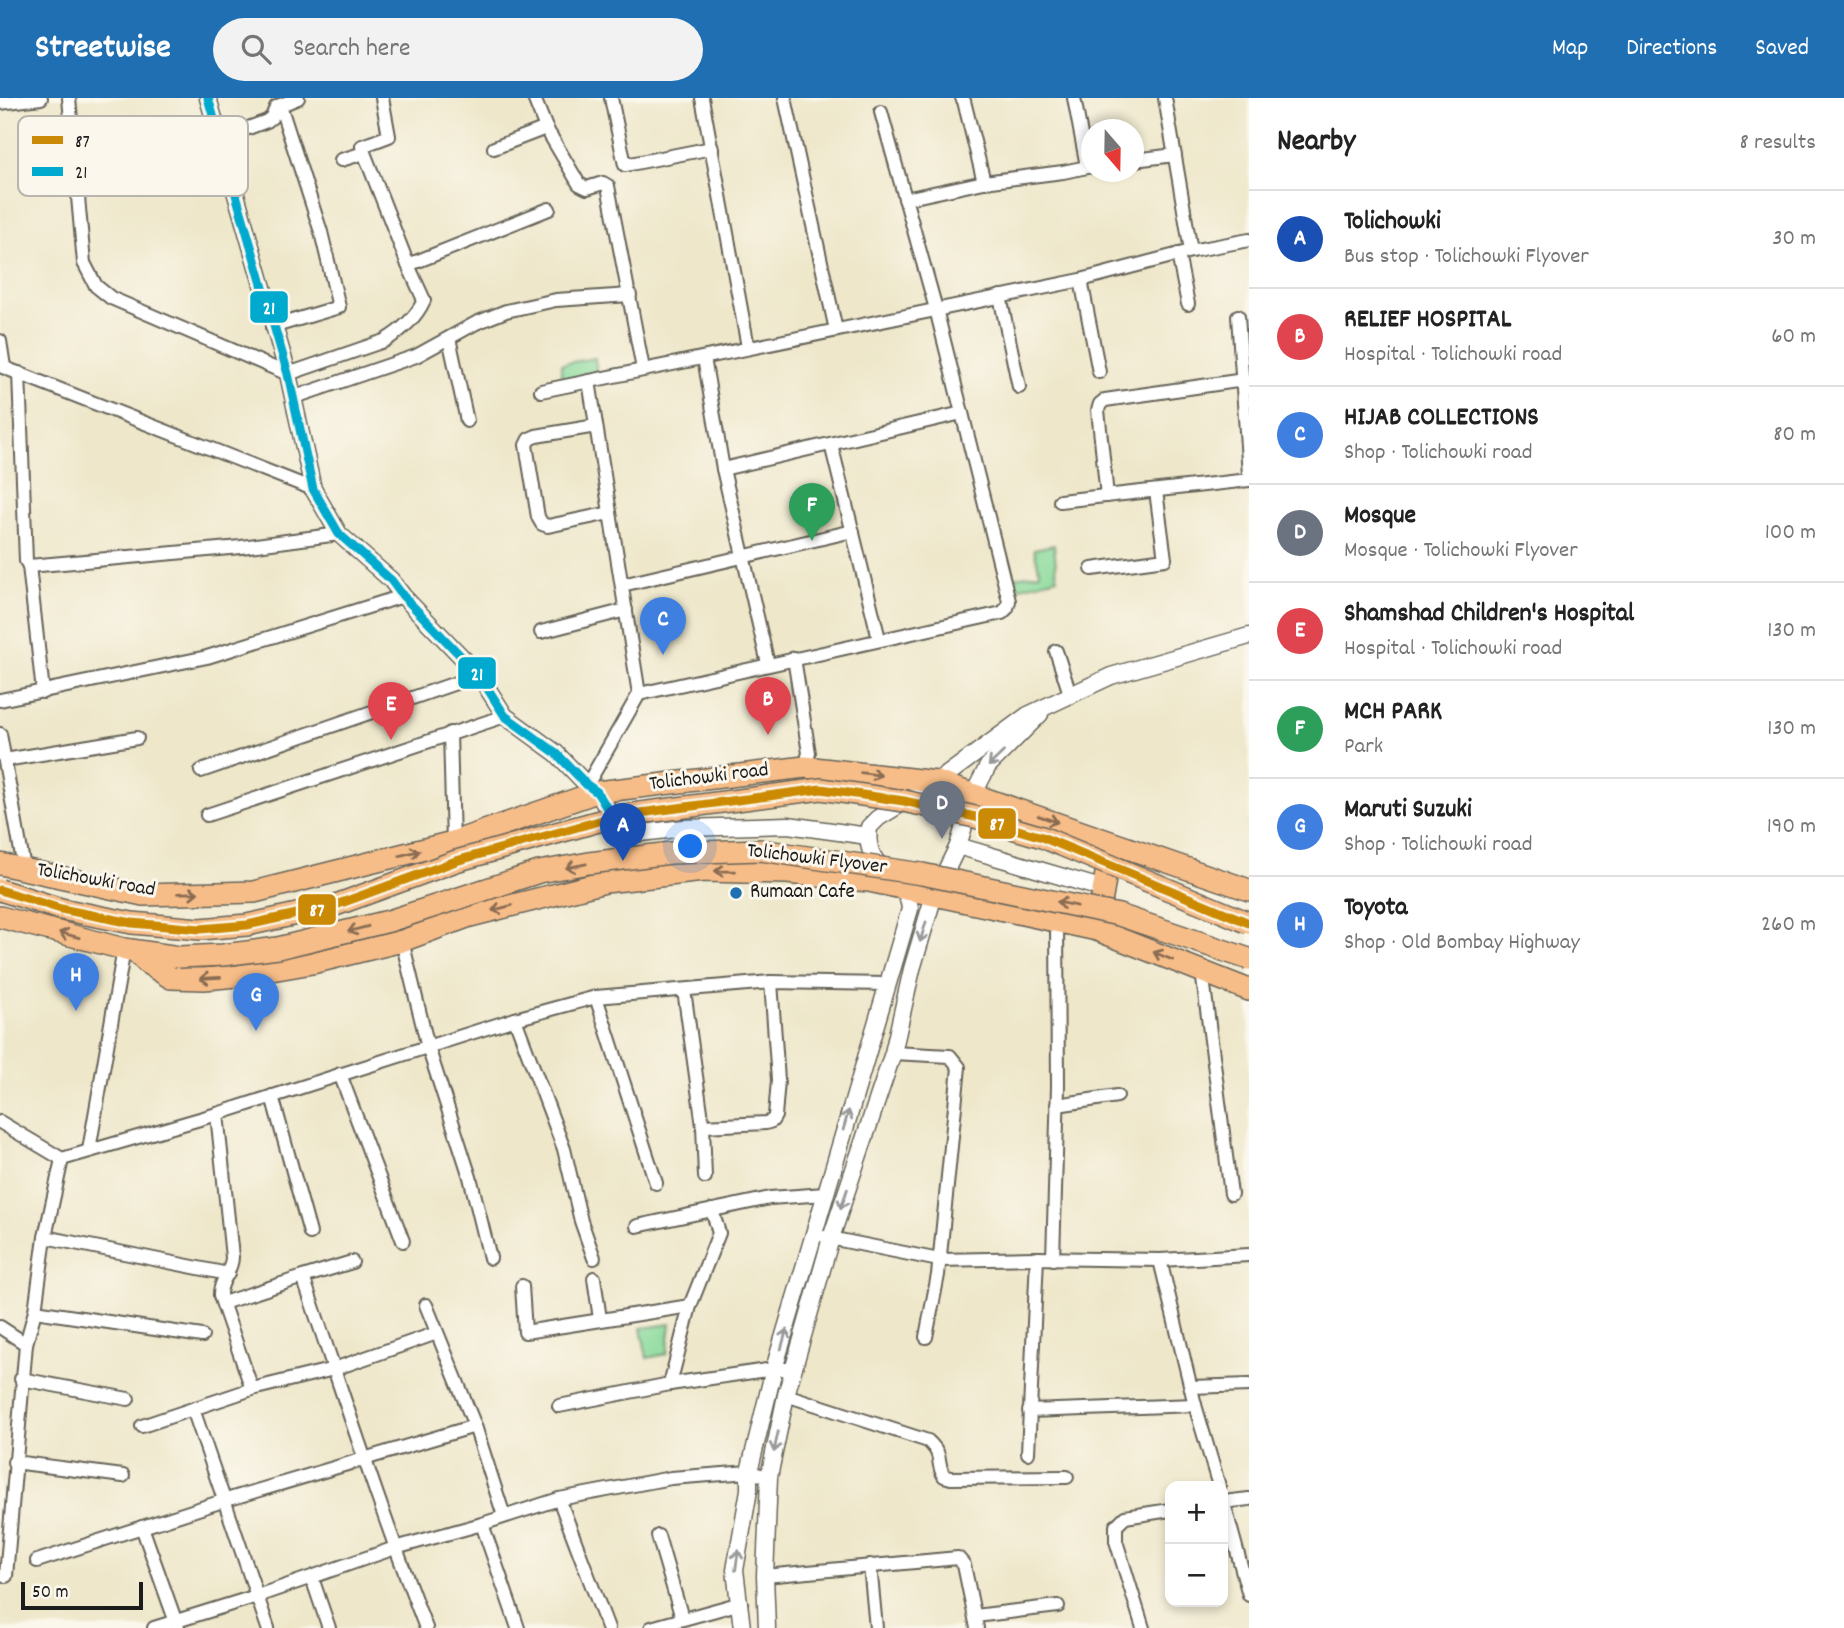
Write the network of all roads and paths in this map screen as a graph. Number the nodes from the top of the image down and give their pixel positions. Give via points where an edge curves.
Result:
1 (41, 98) edge
2 (69, 98) edge
3 (208, 98) edge
4 (298, 98) edge
5 (382, 98) edge
6 (534, 98) edge
7 (611, 98) edge
8 (702, 98) edge
9 (785, 98) edge
10 (962, 98) edge
11 (1074, 98) edge
12 (1165, 98) edge
13 (0, 103) edge
14 (280, 105) junction
15 (881, 111) dead end
16 (71, 116) edge
17 (213, 116) edge
18 (248, 128) edge
19 (546, 128) junction
20 (1081, 130) edge
21 (494, 148) dead end
22 (712, 148) junction
23 (363, 153) junction
24 (1175, 155) junction
25 (1144, 159) edge
26 (341, 160) dead end
27 (1081, 168) edge
28 (984, 181) junction
29 (78, 196) edge
30 (235, 196) edge
31 (905, 199) junction
32 (549, 209) dead end
33 (1249, 240) edge
34 (1185, 253) junction
35 (408, 265) junction
36 (1081, 280) junction
37 (630, 295) junction
38 (1000, 296) junction
39 (1188, 304) dead end
40 (936, 309) junction
41 (1238, 316) dead end
42 (272, 327) junction
43 (836, 330) junction
44 (449, 338) junction
45 (0, 341) edge
46 (748, 347) junction
47 (704, 358) junction
48 (2, 366) edge
49 (643, 369) junction
50 (1099, 372) dead end
51 (19, 373) junction
52 (288, 374) junction
53 (1244, 380) junction
54 (589, 381) junction
55 (1019, 387) dead end
56 (541, 391) dead end
57 (292, 398) junction
58 (962, 413) junction
59 (467, 421) dead end
60 (596, 426) junction
61 (831, 443) junction
62 (723, 468) junction
63 (1249, 477) edge
64 (313, 489) junction
65 (1156, 491) junction
66 (1107, 496) junction
67 (1060, 501) dead end
68 (610, 513) junction
69 (853, 531) junction
70 (339, 534) junction
71 (743, 555) junction
72 (29, 566) junction
73 (1092, 569) dead end
74 (622, 585) junction
75 (403, 596) junction
76 (626, 610) junction
77 (541, 632) dead end
78 (1249, 636) edge
79 (879, 639) junction
80 (1056, 651) dead end
81 (794, 658) junction
82 (768, 664) junction
83 (478, 675) junction
84 (43, 692) junction
85 (639, 694) junction
86 (1071, 697) junction
87 (0, 700) edge
88 (1043, 709) junction
89 (505, 716) junction
90 (450, 733) junction
91 (0, 734) edge
92 (137, 738) dead end
93 (5, 760) junction
94 (805, 767) junction
95 (201, 771) dead end
96 (937, 782) junction
97 (592, 788) junction
98 (974, 793) junction
99 (207, 815) dead end
100 (624, 835) junction
101 (868, 836) junction
102 (453, 842) junction
103 (1112, 842) junction
104 (958, 846) junction
105 (0, 864) edge
106 (24, 868) junction
107 (629, 879) junction
108 (1104, 889) junction
109 (0, 890) edge
110 (905, 890) junction
111 (1249, 890) edge
112 (934, 895) junction
113 (0, 917) edge
114 (1057, 921) junction
115 (1249, 923) edge
116 (1097, 930) junction
117 (402, 941) junction
118 (130, 950) junction
119 (1249, 959) edge
120 (1202, 971) junction
121 (771, 982) junction
122 (886, 984) junction
123 (684, 990) junction
124 (1249, 990) edge
125 (596, 997) junction
126 (515, 1019) junction
127 (428, 1047) junction
128 (893, 1053) junction
129 (340, 1074) junction
130 (272, 1096) junction
131 (1118, 1096) dead end
132 (1057, 1105) junction
133 (218, 1114) junction
134 (0, 1122) edge
135 (704, 1126) junction
136 (89, 1150) junction
137 (62, 1159) junction
138 (705, 1177) dead end
139 (656, 1183) dead end
140 (825, 1194) junction
141 (1231, 1194) dead end
142 (712, 1210) junction
143 (637, 1226) dead end
144 (310, 1233) dead end
145 (814, 1235) junction
146 (45, 1237) junction
147 (831, 1238) junction
148 (403, 1241) dead end
149 (1249, 1255) edge
150 (490, 1258) dead end
151 (594, 1258) dead end
152 (1037, 1258) junction
153 (1053, 1259) junction
154 (939, 1260) junction
155 (1160, 1260) junction
156 (352, 1262) dead end
157 (229, 1274) junction
158 (303, 1278) junction
159 (594, 1278) dead end
160 (522, 1286) dead end
161 (223, 1303) junction
162 (426, 1305) dead end
163 (690, 1306) junction
164 (35, 1311) junction
165 (600, 1320) junction
166 (0, 1327) edge
167 (437, 1333) junction
168 (202, 1336) dead end
169 (926, 1337) dead end
170 (26, 1344) junction
171 (334, 1369) junction
172 (774, 1369) junction
173 (793, 1369) junction
174 (21, 1378) junction
175 (670, 1384) junction
176 (1249, 1385) edge
177 (1191, 1388) junction
178 (251, 1389) junction
179 (786, 1395) junction
180 (128, 1399) dead end
181 (1195, 1405) junction
182 (559, 1406) dead end
183 (192, 1409) junction
184 (1029, 1411) junction
185 (142, 1426) dead end
186 (475, 1426) junction
187 (1028, 1453) dead end
188 (366, 1458) junction
189 (14, 1462) junction
190 (749, 1472) junction
191 (122, 1476) dead end
192 (769, 1477) junction
193 (1067, 1477) dead end
194 (1218, 1481) edge
195 (559, 1499) junction
196 (1249, 1499) edge
197 (226, 1500) junction
198 (1228, 1501) edge
199 (1165, 1511) edge
200 (504, 1516) junction
201 (1228, 1519) edge
202 (482, 1524) junction
203 (142, 1527) junction
204 (658, 1536) dead end
205 (395, 1548) junction
206 (37, 1561) dead end
207 (870, 1564) junction
208 (6, 1576) dead end
209 (765, 1576) junction
210 (312, 1578) junction
211 (1249, 1595) edge
212 (257, 1596) junction
213 (741, 1603) junction
214 (1058, 1606) dead end
215 (682, 1618) junction
216 (976, 1622) edge
217 (176, 1625) edge
218 (153, 1628) edge
219 (268, 1628) edge
220 (330, 1628) edge
221 (426, 1628) edge
222 (518, 1628) edge
223 (608, 1628) edge
224 (651, 1628) edge
225 (742, 1628) edge
226 (767, 1628) edge
227 (876, 1628) edge
228 (1143, 1628) edge

1 - 13 street
2 - 16 street
3 - 17 street
4 - 14 street
5 - 23 street via 389,136 362,146
6 - 19 street
7 - 22 street via 625,165
8 - 22 street
9 - 43 street
10 - 28 street
11 - 20 street
12 - 24 street
14 - 18 street via 267,121
14 - 42 street via 321,232 339,307
15 - 31 street
19 - 21 street
19 - 37 street via 579,184 608,186
22 - 46 street
23 - 26 street
23 - 35 street
24 - 25 street
24 - 34 street
27 - 28 street
28 - 31 street
29 - 52 street via 84,263 96,286 111,298
30 - 42 street
31 - 40 street
32 - 35 street
33 - 34 street
34 - 36 street
34 - 39 street
35 - 52 street via 424,300 398,332
36 - 38 street
36 - 50 street
37 - 44 street via 556,300 519,308
37 - 49 street
38 - 40 street
38 - 55 street
40 - 43 street
40 - 58 street
41 - 53 street
42 - 52 street
43 - 46 street
44 - 57 street via 416,356
44 - 59 street
45 - 48 street
46 - 47 street
47 - 49 street
47 - 62 street
48 - 51 street
49 - 54 street
51 - 64 street
51 - 72 street
52 - 57 street
53 - 63 street
53 - 66 street via 1100,404
54 - 56 street
54 - 60 street
57 - 64 street
58 - 61 street
58 - 79 street via 1009,601 1007,608 1002,613
60 - 68 street
60 - 68 street via 536,436 526,446 542,524
61 - 62 street
61 - 69 street
62 - 71 street
63 - 65 street
64 - 70 street
65 - 66 street
65 - 73 street via 1165,559
66 - 67 street
68 - 74 street
69 - 71 street
69 - 79 street
70 - 72 street
70 - 75 street
71 - 74 street
71 - 82 street
72 - 84 street
74 - 76 street
75 - 83 street
75 - 84 street via 207,657
76 - 77 street
76 - 85 street
78 - 86 street via 1111,676
79 - 81 street
80 - 86 street
81 - 82 street
81 - 94 street via 809,753
82 - 85 street
83 - 89 street
83 - 95 street
84 - 87 street
85 - 97 street
86 - 88 street
88 - 96 street via 1028,715
88 -> 98 street via 988,766
89 - 90 street
89 - 97 street via 556,753
90 - 99 street
90 - 102 street
91 - 93 street
92 - 93 street
93 - 106 street
94 -> 96 main road, Tolichowki road
94 - 97 main road, Tolichowki road
96 - 98 main road, Tolichowki road
96 - 101 street via 878,818
97 - 100 street
97 - 102 main road, Tolichowki road
98 -> 103 main road, Tolichowki road
98 - 104 street
100 - 101 street via 788,825
100 - 107 street
101 - 110 street via 875,860
106 -> 102 main road, Tolichowki road via 143,895 254,892
103 - 108 main road
103 - 111 main road, Tolichowki road
104 - 108 street
104 - 112 street
105 - 106 main road, Tolichowki road
110 -> 107 main road via 869,881 787,873 704,871
107 -> 117 main road via 470,916
108 - 116 main road
109 - 115 main road, bridge via 61,909 132,923 200,929 247,925 333,906 456,861 617,816 821,789 904,801 1042,837
110 - 112 main road
110 - 122 street via 910,909
112 - 114 main road
112 -> 128 street
118 -> 113 main road, Tolichowki Flyover
114 - 116 main road
114 - 132 street
120 -> 116 main road
117 -> 118 main road via 312,963 204,979 171,978
117 - 127 street
119 -> 118 main road, Tolichowki Flyover, bridge via 1119,915 922,874 760,850 671,853 539,872 389,921 264,950 179,957
118 - 136 street
120 - 124 main road
120 - 141 street
121 - 122 street
121 - 123 street
121 - 135 street via 778,1080 775,1116 766,1123
140 -> 122 street
123 - 125 street
123 - 135 street
125 - 126 street
125 - 139 street
126 - 127 street
126 - 151 street via 564,1149
127 - 129 street
127 - 150 street via 470,1177
128 -> 147 street
128 - 154 street via 950,1056 959,1067
129 - 130 street
129 - 148 street
130 - 133 street
130 - 144 street
131 - 132 street
132 - 153 street
133 - 136 street
133 - 157 street via 232,1257
134 - 137 street
135 - 138 street
136 - 137 street
137 - 146 street
140 - 142 street via 770,1198
140 - 145 street
142 - 143 street
142 - 163 street via 719,1233
145 - 147 street
172 -> 145 street
146 - 157 street
146 - 164 street
147 - 154 street
147 - 173 street
149 - 155 street
152 - 153 street
152 - 154 street
152 - 184 street
153 - 155 street
154 - 169 street
155 - 177 street
156 - 158 street
157 - 161 street via 220,1289
158 - 161 street
158 - 171 street
159 - 165 street
160 - 165 street via 525,1332
161 - 178 street
162 - 167 street
163 - 165 street
163 - 175 street
164 - 168 street
164 - 170 street
166 - 170 street
167 - 171 street
167 - 186 street
170 - 174 street
171 - 178 street
171 - 188 street
172 - 173 street
172 - 175 street
172 - 190 street
173 - 179 street
174 - 180 street
174 - 189 street
175 - 182 street
176 - 177 street
177 - 181 street
178 - 183 street
179 -> 192 street
179 - 193 street via 928,1441 941,1457 944,1476
181 - 184 street
181 - 194 street
183 - 185 street
183 - 197 street
184 - 187 street
186 - 188 street
186 - 200 street
188 - 197 street
188 - 205 street
189 - 191 street
189 - 208 street
190 - 192 street
190 - 195 street via 671,1478
213 -> 190 street via 735,1570
192 - 209 street
195 - 200 street
195 - 223 street
196 - 198 street
197 - 203 street
197 - 212 street
199 - 228 street via 1125,1517 1116,1526 1116,1541
200 - 202 street
201 - 211 street
202 - 205 street
202 - 222 street
203 - 206 street
203 - 217 street
204 - 215 street
205 - 210 street
205 - 221 street
207 - 209 street
207 - 216 street via 958,1558 964,1565
207 - 227 street
209 - 226 street
210 - 212 street
210 - 220 street
212 - 217 street
212 - 219 street
213 - 215 street
213 - 225 street
214 - 216 street
215 - 224 street
217 - 218 street

